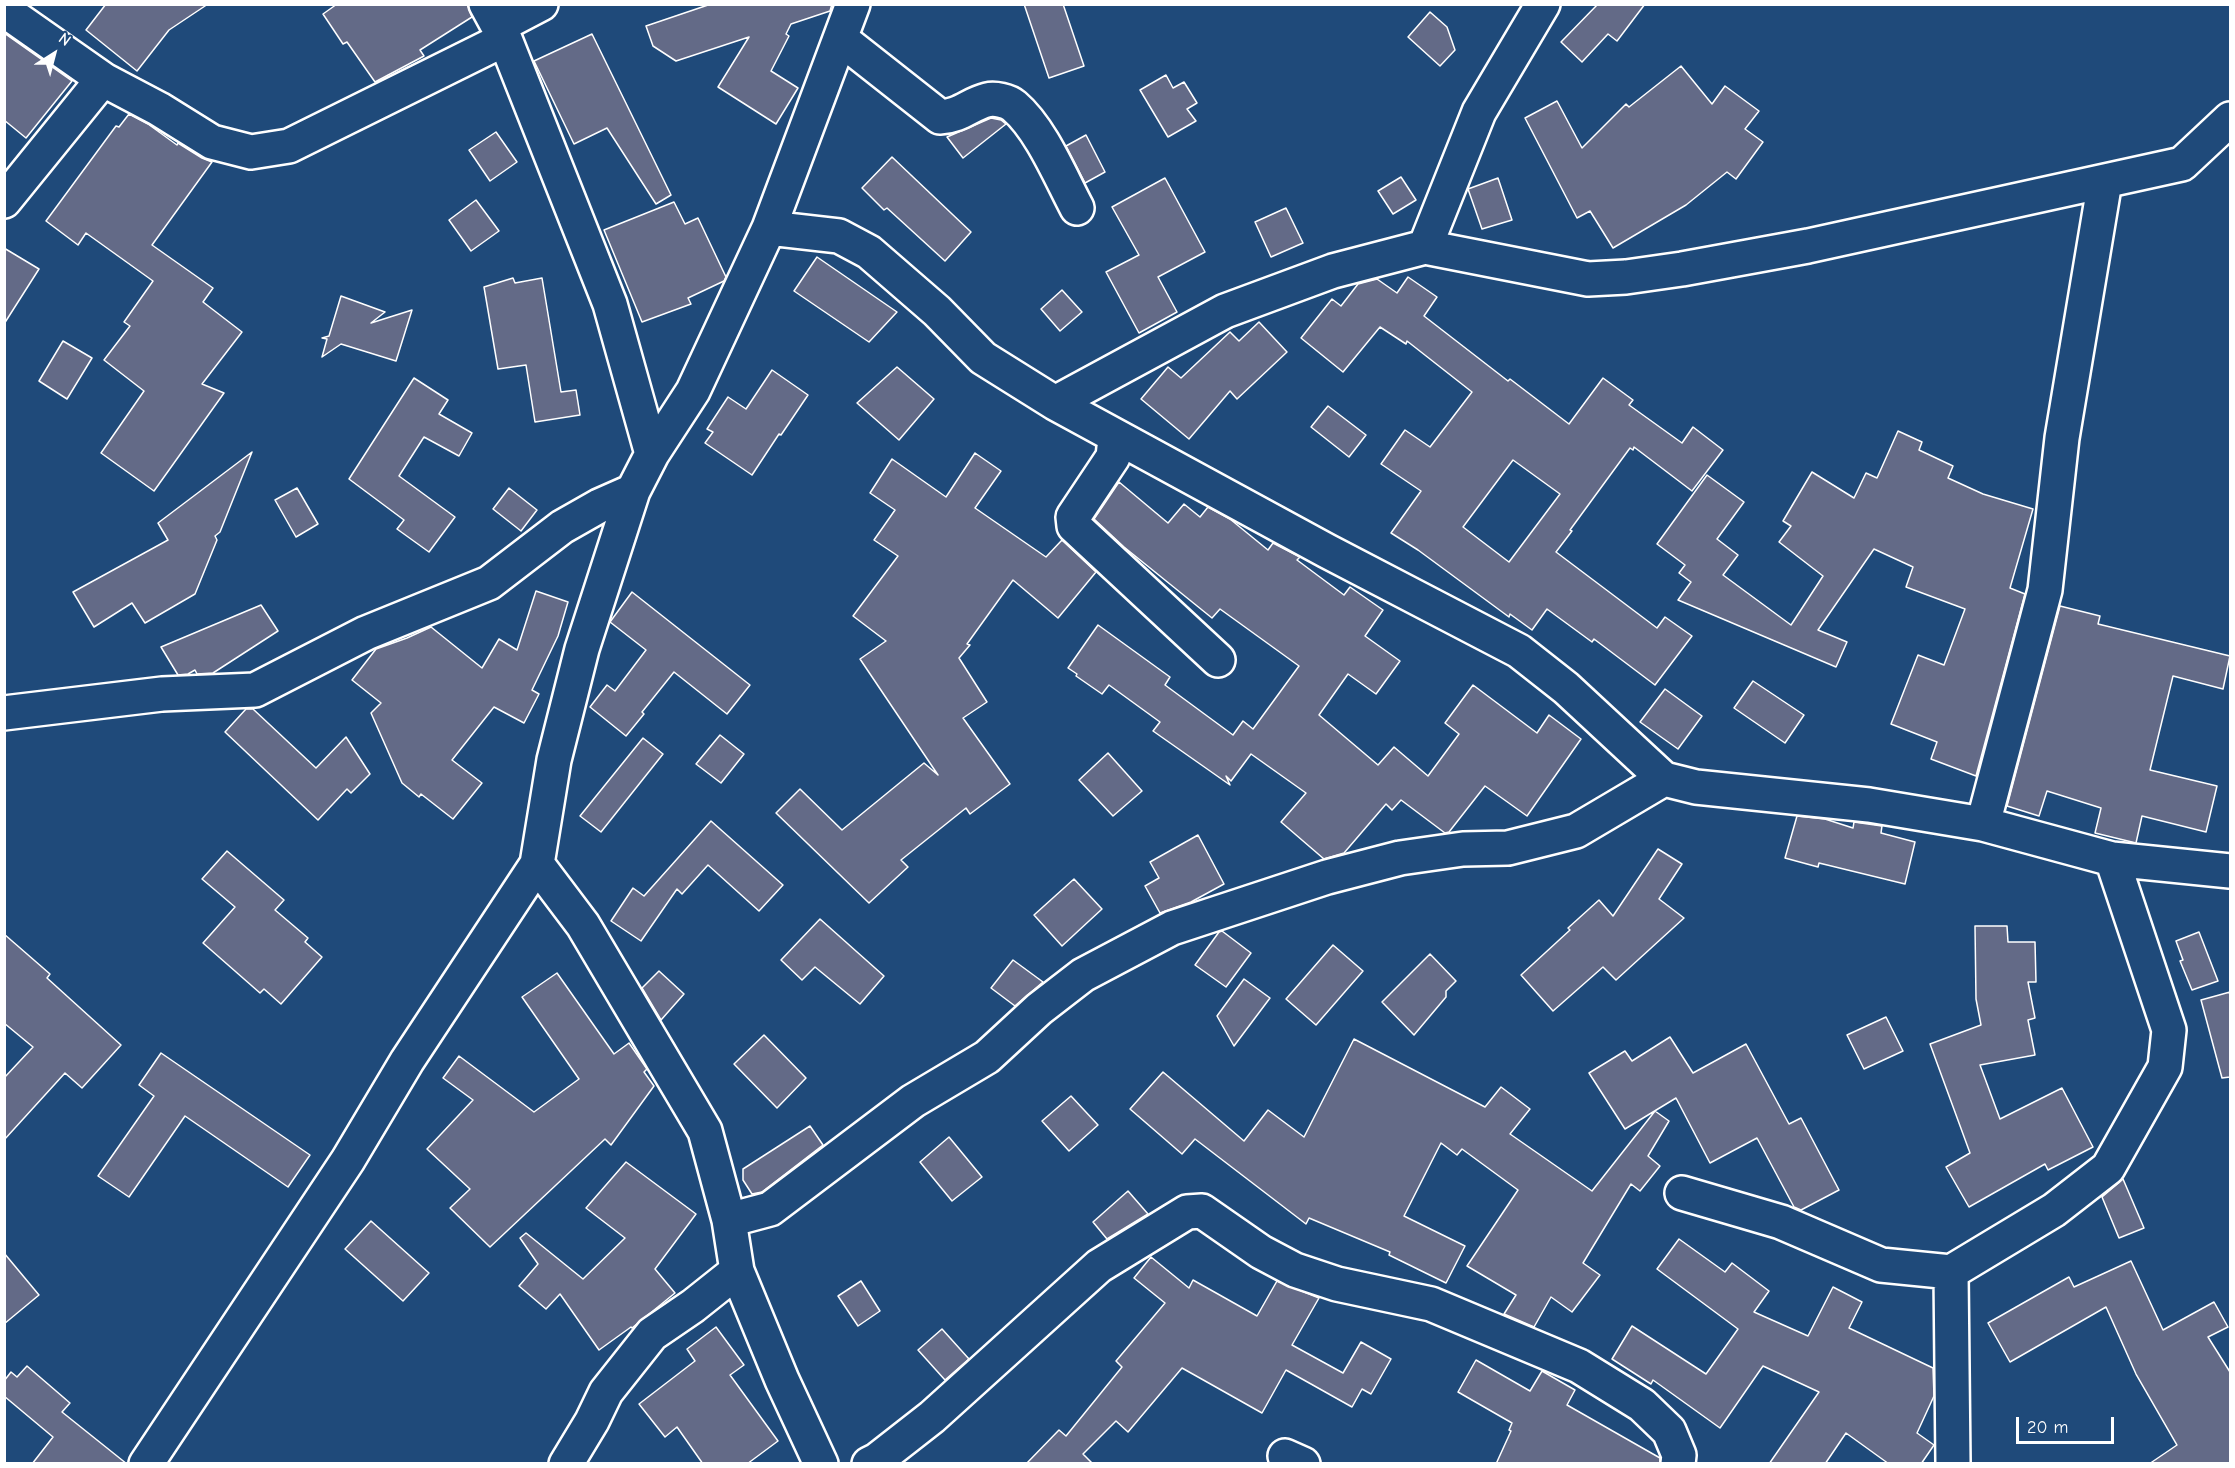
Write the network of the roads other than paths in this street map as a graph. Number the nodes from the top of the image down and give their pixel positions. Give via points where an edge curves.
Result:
1 (541, 4) edge
2 (853, 4) edge
3 (1543, 4) edge
4 (4, 10) edge
5 (497, 23) edge
6 (841, 39) junction
7 (105, 80) junction
8 (2230, 119) edge
9 (2105, 181) junction
10 (4, 201) edge
11 (1077, 208) dead end
12 (769, 228) junction
13 (1425, 247) junction
14 (1055, 403) junction
15 (1115, 438) junction
16 (652, 454) junction
17 (633, 491) junction
18 (1218, 660) dead end
19 (4, 713) edge
20 (1664, 779) junction
21 (1983, 824) junction
22 (2112, 860) junction
23 (537, 864) junction
24 (2230, 871) edge
25 (1682, 1193) dead end
26 (729, 1220) junction
27 (737, 1271) junction
28 (1951, 1272) junction
29 (146, 1464) edge
30 (566, 1464) edge
31 (821, 1464) edge
32 (869, 1464) edge
33 (1678, 1464) edge
34 (1953, 1464) edge

1 - 5 street
2 - 6 street
3 - 13 street via 1479,112
4 - 7 street
5 - 7 street via 289,146 251,152 212,142
5 - 16 street via 610,304
6 - 11 street via 940,117 952,116 987,100 1013,104 1036,132
6 - 12 street
7 - 10 street
8 - 9 street via 2182,164
9 - 13 street via 1808,246 1626,278 1588,279
9 - 21 street via 2062,438 2045,590
12 - 14 street via 839,236 868,252 937,311 983,358
12 - 16 street via 693,391
13 - 14 street via 1333,271 1225,311
14 - 15 street
15 - 18 street via 1113,457 1073,517 1074,526
15 - 20 street via 1519,651 1566,688
16 - 17 street
17 - 19 street via 562,527 489,583 366,633 255,690 162,694
17 - 23 street via 579,660 554,760
20 - 21 street via 1696,787 1869,805
20 - 26 street via 1576,831 1508,848 1463,849 1400,858 1327,877 1172,928 1083,975 987,1057 913,1101 770,1209
21 - 22 street
22 - 24 street
22 - 28 street via 2169,1030 2165,1067 2108,1168 2054,1210
23 - 26 street via 582,925 705,1131
23 - 29 street via 407,1061 348,1160
25 - 28 street via 1781,1222 1881,1265
26 - 27 street
27 - 30 street via 652,1334 606,1392
27 - 31 street
28 - 34 street
32 - 33 street via 932,1417 1099,1266 1187,1212 1202,1211 1261,1252 1295,1270 1337,1284 1431,1304 1579,1366 1642,1405 1669,1431 1679,1455

